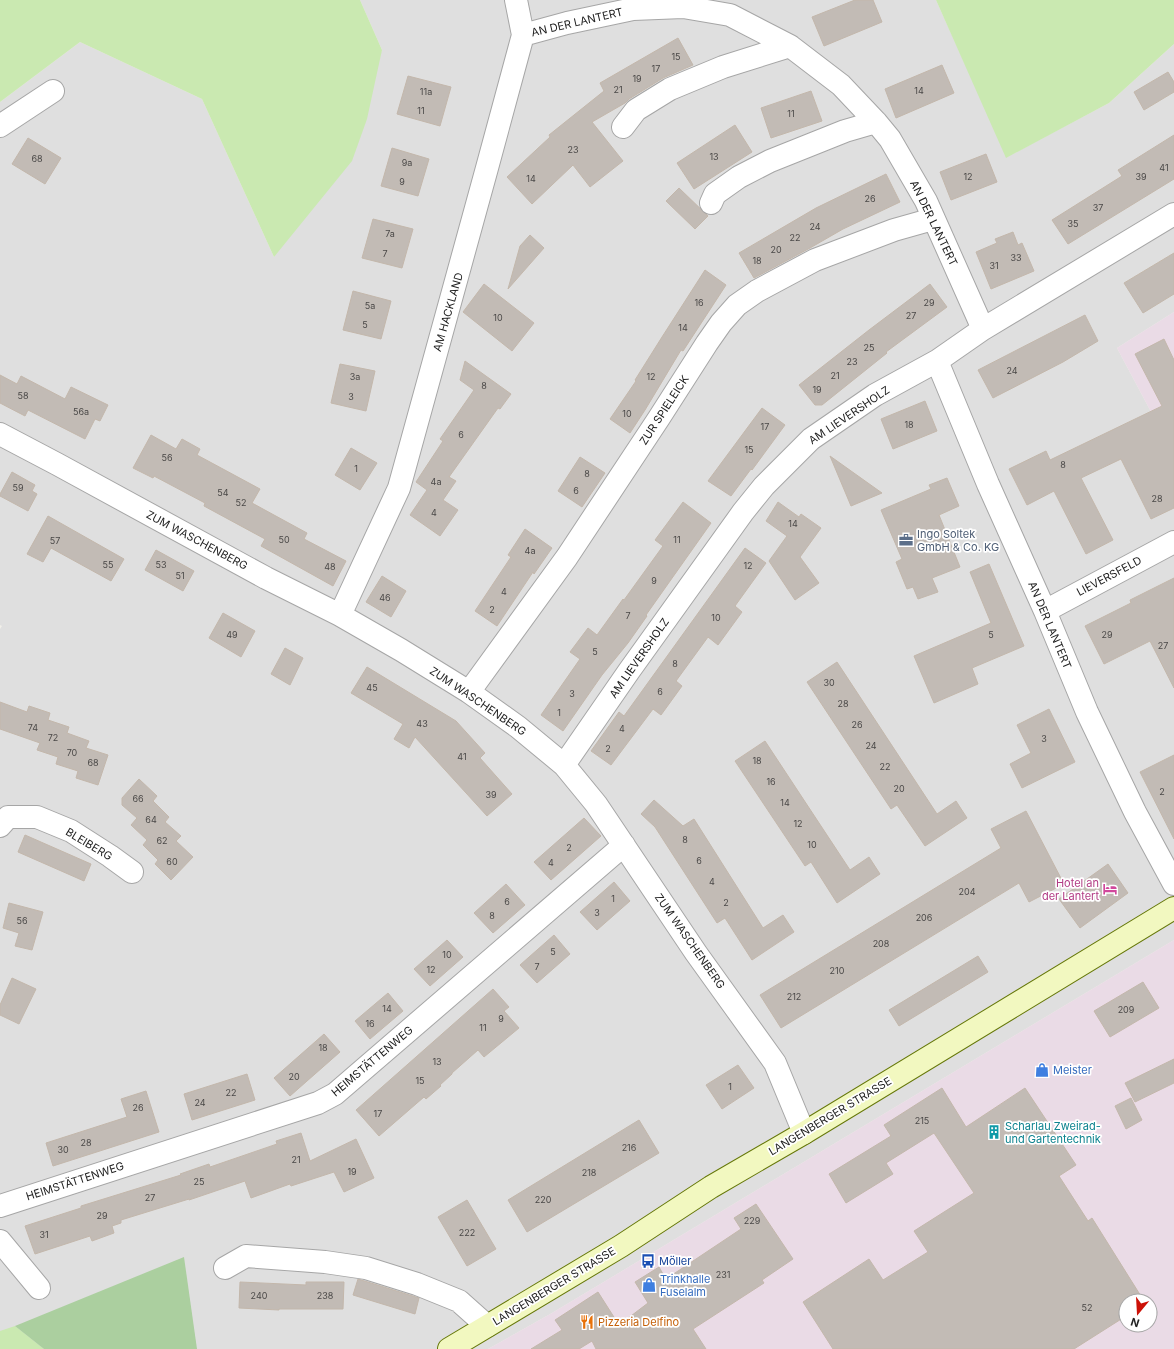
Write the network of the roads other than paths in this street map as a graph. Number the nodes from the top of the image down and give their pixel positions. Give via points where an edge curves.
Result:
1 (516, 0) edge
2 (523, 35) junction
3 (790, 46) junction
4 (52, 92) dead end
5 (876, 122) junction
6 (0, 126) edge
7 (623, 127) dead end
8 (711, 203) dead end
9 (1174, 214) edge
10 (934, 219) junction
11 (983, 329) junction
12 (937, 361) junction
13 (0, 434) edge
14 (1174, 542) edge
15 (1045, 611) junction
16 (340, 615) junction
17 (469, 692) junction
18 (564, 765) junction
19 (0, 826) edge
20 (624, 845) junction
21 (132, 872) dead end
22 (1174, 884) edge
23 (1174, 908) edge
24 (804, 1133) junction
25 (0, 1206) edge
26 (0, 1241) edge
27 (225, 1268) dead end
28 (39, 1288) dead end
29 (487, 1326) junction
30 (449, 1349) edge

1 - 2 street, AM HACKLAND
2 - 3 street, AN DER LANTERT via 633,9 683,7 730,15
2 - 16 street, AM HACKLAND via 399,488
3 - 5 street, AN DER LANTERT via 841,85
3 - 7 street via 723,67 670,90 636,110
4 - 6 street
5 - 8 street via 845,131 770,161 714,194
5 - 10 street, AN DER LANTERT via 890,139
9 - 11 street, AM LIEVERSHOLZ
10 - 11 street, AN DER LANTERT
10 - 17 street, ZUR SPIELEICK via 894,230 815,260 757,291 737,305 707,343 567,557
11 - 12 street, AM LIEVERSHOLZ
12 - 15 street, AN DER LANTERT
12 - 18 street, AM LIEVERSHOLZ via 875,395 811,439 764,486 633,664
13 - 16 street, ZUM WASCHENBERG via 266,578
14 - 15 street, LIEVERSFELD
15 - 22 street, AN DER LANTERT via 1090,719 1135,812
16 - 17 street, ZUM WASCHENBERG
17 - 18 street, ZUM WASCHENBERG via 518,727
18 - 20 street, ZUM WASCHENBERG via 596,804
19 - 21 street, BLEIBERG via 8,817 36,818 70,831
20 - 24 street, ZUM WASCHENBERG via 774,1063
20 - 25 street, HEIMSTÄTTENWEG via 336,1094 318,1103
23 - 24 main road, LANGENBERGER STRASSE
24 - 29 main road, LANGENBERGER STRASSE via 711,1187 621,1246
26 - 28 street
27 - 29 street, LANGENBERGER STRASSE via 246,1256 366,1268 459,1301
29 - 30 main road, LANGENBERGER STRASSE

